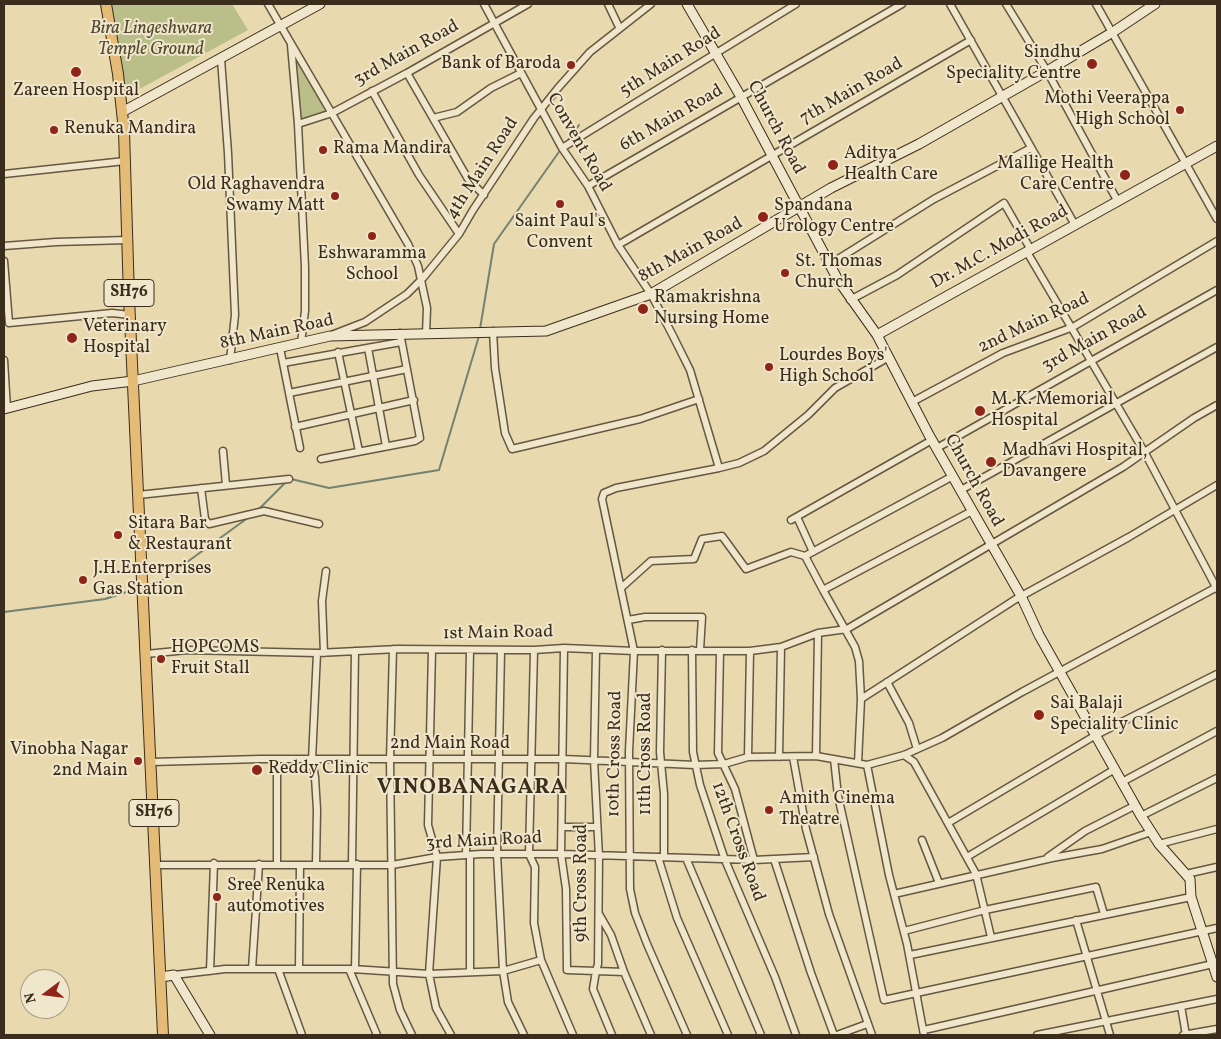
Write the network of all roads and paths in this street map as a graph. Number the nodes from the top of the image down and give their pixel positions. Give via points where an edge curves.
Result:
1 (106, 4) edge
2 (268, 4) edge
3 (320, 4) edge
4 (484, 4) edge
5 (528, 4) edge
6 (608, 4) edge
7 (651, 4) edge
8 (687, 4) edge
9 (796, 4) edge
10 (902, 4) edge
11 (950, 4) edge
12 (1006, 4) edge
13 (1096, 4) edge
14 (1155, 4) edge
15 (494, 23) junction
16 (280, 26) junction
17 (620, 27) junction
18 (1113, 32) junction
19 (971, 40) junction
20 (291, 44) junction
21 (715, 54) junction
22 (221, 59) junction
23 (1047, 71) junction
24 (408, 73) junction
25 (521, 73) junction
26 (372, 90) junction
27 (1002, 96) junction
28 (741, 97) junction
29 (541, 110) junction
30 (122, 112) junction
31 (332, 113) junction
32 (433, 118) junction
33 (298, 124) junction
34 (1217, 146) edge
35 (562, 148) junction
36 (1030, 148) junction
37 (772, 156) junction
38 (125, 161) junction
39 (1186, 163) junction
40 (4, 174) edge
41 (588, 186) junction
42 (484, 195) junction
43 (1118, 202) junction
44 (800, 207) junction
45 (1217, 219) edge
46 (1075, 225) junction
47 (459, 234) junction
48 (127, 240) junction
49 (1217, 241) edge
50 (618, 245) junction
51 (4, 246) edge
52 (1029, 251) junction
53 (4, 261) edge
54 (830, 264) junction
55 (422, 279) junction
56 (1217, 290) edge
57 (652, 294) junction
58 (850, 300) junction
59 (130, 315) junction
60 (6, 316) edge
61 (1072, 327) junction
62 (493, 331) junction
63 (426, 334) junction
64 (877, 335) junction
65 (330, 336) junction
66 (401, 337) junction
67 (301, 343) junction
68 (1217, 347) edge
69 (280, 348) junction
70 (368, 348) junction
71 (338, 352) junction
72 (888, 357) junction
73 (4, 360) edge
74 (230, 360) junction
75 (1090, 361) junction
76 (283, 363) junction
77 (407, 369) junction
78 (373, 378) junction
79 (133, 381) junction
80 (344, 382) junction
81 (289, 393) junction
82 (414, 400) junction
83 (699, 400) junction
84 (912, 402) junction
85 (1115, 404) junction
86 (1217, 405) edge
87 (379, 408) junction
88 (5, 409) edge
89 (351, 414) junction
90 (296, 427) junction
91 (934, 444) junction
92 (386, 446) junction
93 (300, 448) dead end
94 (223, 451) dead end
95 (359, 451) junction
96 (1145, 453) junction
97 (321, 460) dead end
98 (719, 468) junction
99 (953, 476) junction
100 (289, 479) dead end
101 (226, 485) junction
102 (1217, 485) edge
103 (201, 488) junction
104 (961, 490) junction
105 (138, 495) junction
106 (1175, 510) junction
107 (972, 511) junction
108 (320, 524) dead end
109 (990, 545) junction
110 (813, 552) junction
111 (805, 556) junction
112 (326, 571) dead end
113 (621, 588) junction
114 (1217, 588) edge
115 (823, 590) junction
116 (1020, 596) junction
117 (628, 620) junction
118 (847, 629) junction
119 (818, 633) junction
120 (781, 647) junction
121 (564, 648) junction
122 (393, 650) junction
123 (432, 650) junction
124 (470, 650) junction
125 (501, 650) junction
126 (534, 650) junction
127 (596, 650) junction
128 (662, 650) junction
129 (692, 650) junction
130 (700, 650) junction
131 (720, 650) junction
132 (355, 651) junction
133 (634, 651) junction
134 (750, 651) junction
135 (320, 653) junction
136 (146, 654) junction
137 (1060, 672) junction
138 (1217, 674) edge
139 (887, 682) junction
140 (861, 699) junction
141 (1217, 730) edge
142 (1096, 735) junction
143 (917, 749) junction
144 (904, 755) junction
145 (816, 756) junction
146 (748, 757) junction
147 (779, 757) junction
148 (793, 757) junction
149 (564, 759) junction
150 (834, 759) junction
151 (277, 760) junction
152 (312, 760) junction
153 (352, 760) junction
154 (390, 760) junction
155 (429, 760) junction
156 (467, 760) junction
157 (498, 760) junction
158 (531, 760) junction
159 (594, 760) junction
160 (151, 762) junction
161 (631, 763) junction
162 (858, 763) junction
163 (662, 764) junction
164 (724, 764) junction
165 (695, 765) junction
166 (867, 766) junction
167 (1115, 769) junction
168 (1217, 778) edge
169 (1122, 782) junction
170 (1136, 805) junction
171 (1141, 816) junction
172 (948, 823) junction
173 (562, 827) junction
174 (598, 827) junction
175 (1217, 829) edge
176 (1151, 832) junction
177 (922, 840) dead end
178 (1159, 844) junction
179 (497, 854) junction
180 (529, 854) junction
181 (561, 854) junction
182 (468, 855) junction
183 (630, 856) junction
184 (437, 857) junction
185 (599, 857) junction
186 (661, 857) junction
187 (814, 857) junction
188 (966, 857) junction
189 (686, 858) junction
190 (774, 859) junction
191 (725, 860) junction
192 (754, 860) junction
193 (1045, 860) junction
194 (214, 864) junction
195 (259, 864) junction
196 (316, 864) junction
197 (355, 864) junction
198 (156, 865) junction
199 (277, 865) junction
200 (300, 865) junction
201 (392, 865) junction
202 (1217, 867) edge
203 (976, 874) junction
204 (1186, 874) junction
205 (939, 883) junction
206 (894, 894) junction
207 (1191, 897) junction
208 (985, 910) junction
209 (598, 912) junction
210 (1104, 914) junction
211 (1076, 920) junction
212 (1217, 928) edge
213 (904, 931) junction
214 (1204, 932) junction
215 (992, 937) junction
216 (910, 955) junction
217 (1087, 956) junction
218 (541, 960) junction
219 (1213, 964) junction
220 (252, 969) junction
221 (278, 969) junction
222 (299, 969) junction
223 (352, 969) junction
224 (210, 971) junction
225 (503, 971) junction
226 (596, 971) junction
227 (470, 972) junction
228 (624, 972) junction
229 (394, 973) junction
230 (428, 974) junction
231 (174, 975) junction
232 (161, 977) junction
233 (1217, 977) edge
234 (1098, 991) junction
235 (917, 992) junction
236 (1217, 999) edge
237 (1181, 1006) junction
238 (1106, 1020) junction
239 (868, 1024) junction
240 (1217, 1028) edge
241 (924, 1033) edge
242 (164, 1035) edge
243 (210, 1035) edge
244 (302, 1035) edge
245 (376, 1035) edge
246 (412, 1035) edge
247 (452, 1035) edge
248 (524, 1035) edge
249 (573, 1035) edge
250 (612, 1035) edge
251 (651, 1035) edge
252 (687, 1035) edge
253 (728, 1035) edge
254 (761, 1035) edge
255 (796, 1035) edge
256 (836, 1035) edge
257 (872, 1035) edge
258 (1036, 1035) edge
259 (1110, 1035) edge
260 (1184, 1035) edge

1 - 30 main road, SH76
2 - 16 street
3 - 16 street
4 - 15 street, Convent Road
5 - 15 street, 3rd Main Road
6 - 17 street
7 - 17 street, 4th Main Road
8 - 21 street, Church Road
9 - 21 street, 5th Main Road
10 - 28 street, 6th Main Road
11 - 19 street
12 - 23 street
13 - 18 street
14 - 18 street, 8th Main Road
15 - 24 street, 3rd Main Road
15 - 25 street, Convent Road
16 - 20 street
16 - 22 street
17 - 29 street, 4th Main Road via 590,52
18 - 23 street, 8th Main Road
18 - 39 street
19 - 27 street
19 - 37 street, 7th Main Road
20 - 31 street
20 - 33 street
21 - 28 street, Church Road
21 - 35 street, 5th Main Road
22 - 30 street
22 - 74 street via 235,315
23 - 27 street, 8th Main Road
23 - 43 street
24 - 26 street, 3rd Main Road
24 - 32 street
25 - 29 street, Convent Road
25 - 32 street via 491,88 457,112
26 - 31 street, 3rd Main Road
26 - 47 street via 419,175
27 - 36 street
27 - 44 street, 8th Main Road
28 - 37 street, Church Road
28 - 41 street, 6th Main Road
29 - 35 street, Convent Road
29 - 42 street, 4th Main Road
30 - 38 main road, SH76
31 - 33 street, 3rd Main Road
31 - 55 street via 408,244
32 - 42 street via 468,179
33 - 67 street via 305,267
34 - 39 street, Dr. M.C. Modi Road
35 - 41 street, Convent Road
36 - 46 street
36 - 54 street via 934,199
37 - 44 street, Church Road
37 - 50 street, 7th Main Road
38 - 40 street
38 - 48 main road, SH76
39 - 43 street, Dr. M.C. Modi Road
39 - 45 street
41 - 50 street, Convent Road
42 - 47 street, 4th Main Road
43 - 46 street, Dr. M.C. Modi Road
44 - 54 street, Church Road
44 - 57 street, 8th Main Road
46 - 52 street, Dr. M.C. Modi Road
47 - 55 street, 4th Main Road
48 - 51 street
48 - 59 main road, SH76
49 - 61 street, 2nd Main Road
50 - 57 street, Convent Road
52 - 58 street via 1004,203 898,275
52 - 61 street
52 - 64 street, Dr. M.C. Modi Road
53 - 60 street
54 - 58 street, Church Road
55 - 63 street
55 - 65 street, 4th Main Road via 407,294 365,322
56 - 75 street, 3rd Main Road
57 - 62 street, 8th Main Road via 546,331
57 - 83 street, Convent Road via 690,370
58 - 64 street, Church Road
59 - 60 street via 112,313 9,323
59 - 79 main road, SH76
61 - 75 street
61 - 84 street, 2nd Main Road via 1003,353
62 - 63 street, 8th Main Road
62 - 83 street via 505,433 512,449 640,419
63 - 66 street, 8th Main Road
64 - 72 street, Church Road
65 - 66 street, 8th Main Road
65 - 67 street, 8th Main Road
66 - 70 street
66 - 77 street
67 - 69 street, 8th Main Road
68 - 85 street
69 - 74 street, 8th Main Road
69 - 76 street
70 - 71 street
70 - 78 street
71 - 76 street
71 - 80 street
72 - 84 street, Church Road
72 - 98 street via 835,388 764,451
73 - 88 street
74 - 79 street, 8th Main Road
75 - 85 street
75 - 91 street, 3rd Main Road
76 - 81 street
77 - 78 street
77 - 82 street
78 - 80 street
78 - 87 street
79 - 88 street, 8th Main Road via 92,386
79 - 105 main road, SH76
80 - 81 street
80 - 89 street
81 - 90 street
82 - 87 street
82 - 92 street via 420,438
83 - 98 street, Convent Road
84 - 91 street, Church Road
85 - 96 street
85 - 104 street
86 - 96 street
87 - 89 street
87 - 92 street
89 - 90 street
89 - 95 street
90 - 93 street
91 - 99 street, Church Road
91 - 110 street, 3rd Main Road via 794,518
92 - 95 street
94 - 101 street
95 - 97 street
96 - 106 street
96 - 109 street
98 - 113 street, 10th Cross Road via 604,493 602,499
99 - 104 street, Church Road
99 - 110 street
100 - 101 street
101 - 103 street
102 - 106 street
103 - 105 street
103 - 108 street via 208,524 264,511
104 - 107 street, Church Road
105 - 136 main road, SH76
106 - 114 street
106 - 116 street
107 - 109 street, Church Road
107 - 115 street
109 - 116 street, Church Road
109 - 118 street
110 - 111 street
111 - 113 street via 791,552 746,569 722,536 702,539 694,559 651,561
111 - 115 street
112 - 135 street
113 - 117 street, 10th Cross Road
114 - 137 street
115 - 118 street
116 - 137 street, Church Road
116 - 139 street
117 - 130 street via 645,616 702,617
117 - 133 street, 10th Cross Road
118 - 119 street, 1st Main Road
118 - 140 street via 859,661
119 - 120 street, 1st Main Road
119 - 145 street
120 - 134 street, 1st Main Road
120 - 147 street
121 - 126 street, 1st Main Road
121 - 127 street, 1st Main Road
121 - 149 street
122 - 123 street, 1st Main Road
122 - 132 street, 1st Main Road
122 - 154 street
123 - 124 street, 1st Main Road
123 - 155 street
124 - 125 street, 1st Main Road
124 - 156 street
125 - 126 street, 1st Main Road
125 - 157 street
126 - 158 street
127 - 133 street, 1st Main Road
127 - 159 street, 9th Cross Road
128 - 129 street, 1st Main Road
128 - 133 street, 1st Main Road
128 - 163 street, 11th Cross Road
129 - 130 street, 1st Main Road
129 - 165 street, 12th Cross Road
130 - 131 street, 1st Main Road
131 - 134 street, 1st Main Road
131 - 164 street via 718,753
132 - 135 street, 1st Main Road
132 - 153 street
133 - 161 street, 10th Cross Road
134 - 146 street
135 - 136 street, 1st Main Road via 187,650
135 - 152 street
136 - 160 main road, SH76
137 - 142 street, Church Road
137 - 143 street
138 - 142 street
139 - 140 street
139 - 143 street via 909,723
140 - 162 street
141 - 169 street
142 - 167 street, Church Road
142 - 172 street
143 - 144 street
144 - 166 street
144 - 172 street via 914,762
145 - 148 street, 2nd Main Road
145 - 150 street, 2nd Main Road
146 - 147 street, 2nd Main Road
146 - 164 street, 2nd Main Road
147 - 148 street, 2nd Main Road
148 - 187 street
149 - 158 street, 2nd Main Road
149 - 159 street, 2nd Main Road
149 - 173 street
150 - 162 street, 2nd Main Road
150 - 235 street via 838,796 884,1000
151 - 152 street, 2nd Main Road
151 - 160 street, 2nd Main Road
151 - 199 street
152 - 153 street, 2nd Main Road
152 - 196 street via 317,810
153 - 154 street, 2nd Main Road
153 - 197 street
154 - 155 street, 2nd Main Road
154 - 201 street
155 - 156 street, 2nd Main Road
155 - 184 street via 428,825
156 - 157 street, 2nd Main Road
156 - 182 street
157 - 158 street, 2nd Main Road
157 - 179 street
158 - 180 street
159 - 161 street, 2nd Main Road
159 - 174 street, 9th Cross Road
160 - 198 main road, SH76
161 - 163 street, 2nd Main Road
161 - 183 street, 10th Cross Road
162 - 166 street, 2nd Main Road
163 - 165 street, 2nd Main Road
163 - 186 street, 11th Cross Road
164 - 165 street, 2nd Main Road
164 - 192 street via 735,789
165 - 191 street, 12th Cross Road
166 - 206 street
167 - 169 street, Church Road
167 - 188 street
168 - 171 street
169 - 170 street, Church Road
170 - 171 street, Church Road
170 - 193 street via 1085,831
171 - 176 street, Church Road
172 - 188 street
173 - 174 street
173 - 181 street
174 - 185 street, 9th Cross Road
175 - 178 street
176 - 178 street, Church Road
176 - 193 street via 1102,849
177 - 205 street
178 - 204 street, Church Road
179 - 180 street, 3rd Main Road
179 - 182 street, 3rd Main Road
179 - 225 street
180 - 181 street, 3rd Main Road
180 - 218 street via 535,867 534,923
181 - 185 street, 3rd Main Road
181 - 226 street, 9th Cross Road via 566,889 567,970
182 - 184 street, 3rd Main Road
182 - 227 street
183 - 185 street, 3rd Main Road
183 - 186 street, 3rd Main Road
183 - 252 street, 10th Cross Road via 630,889 635,913
184 - 201 street, 3rd Main Road
184 - 230 street
185 - 209 street, 9th Cross Road
186 - 189 street, 3rd Main Road
186 - 253 street, 11th Cross Road via 677,918
187 - 190 street, 3rd Main Road
187 - 239 street via 840,949
188 - 203 street
189 - 191 street, 3rd Main Road
189 - 254 street
190 - 192 street, 3rd Main Road
190 - 256 street via 811,973
191 - 192 street, 3rd Main Road
191 - 255 street, 12th Cross Road
193 - 203 street
194 - 195 street, 3rd Main Road
194 - 198 street, 3rd Main Road
194 - 224 street
195 - 199 street, 3rd Main Road
195 - 220 street
196 - 197 street, 3rd Main Road
196 - 200 street, 3rd Main Road
197 - 201 street, 3rd Main Road
197 - 223 street
198 - 232 main road, SH76
199 - 200 street, 3rd Main Road
200 - 222 street
201 - 229 street
202 - 204 street
203 - 205 street
203 - 208 street
204 - 207 street, Church Road via 1190,880
205 - 206 street
206 - 213 street
207 - 210 street
207 - 214 street, Church Road
208 - 210 street via 1096,887
208 - 213 street
208 - 215 street
209 - 226 street, 9th Cross Road
209 - 228 street via 611,935
210 - 211 street
211 - 215 street
211 - 217 street
212 - 214 street
213 - 216 street
214 - 217 street
214 - 219 street, Church Road
215 - 216 street
216 - 235 street
217 - 234 street
217 - 235 street
218 - 225 street
218 - 249 street
219 - 233 street, Church Road
219 - 234 street
220 - 221 street
220 - 224 street
221 - 222 street
221 - 244 street
222 - 223 street
223 - 229 street
223 - 245 street
224 - 231 street
225 - 227 street
225 - 248 street via 508,1002
226 - 228 street
226 - 250 street via 593,989
227 - 230 street
228 - 251 street
229 - 230 street
229 - 246 street via 396,997
230 - 247 street via 436,1008
231 - 232 street
231 - 243 street
232 - 242 main road, SH76
234 - 238 street
234 - 241 street
235 - 241 street
236 - 237 street
237 - 238 street
237 - 260 street
238 - 258 street
238 - 259 street
239 - 256 street
239 - 257 street
240 - 260 street

